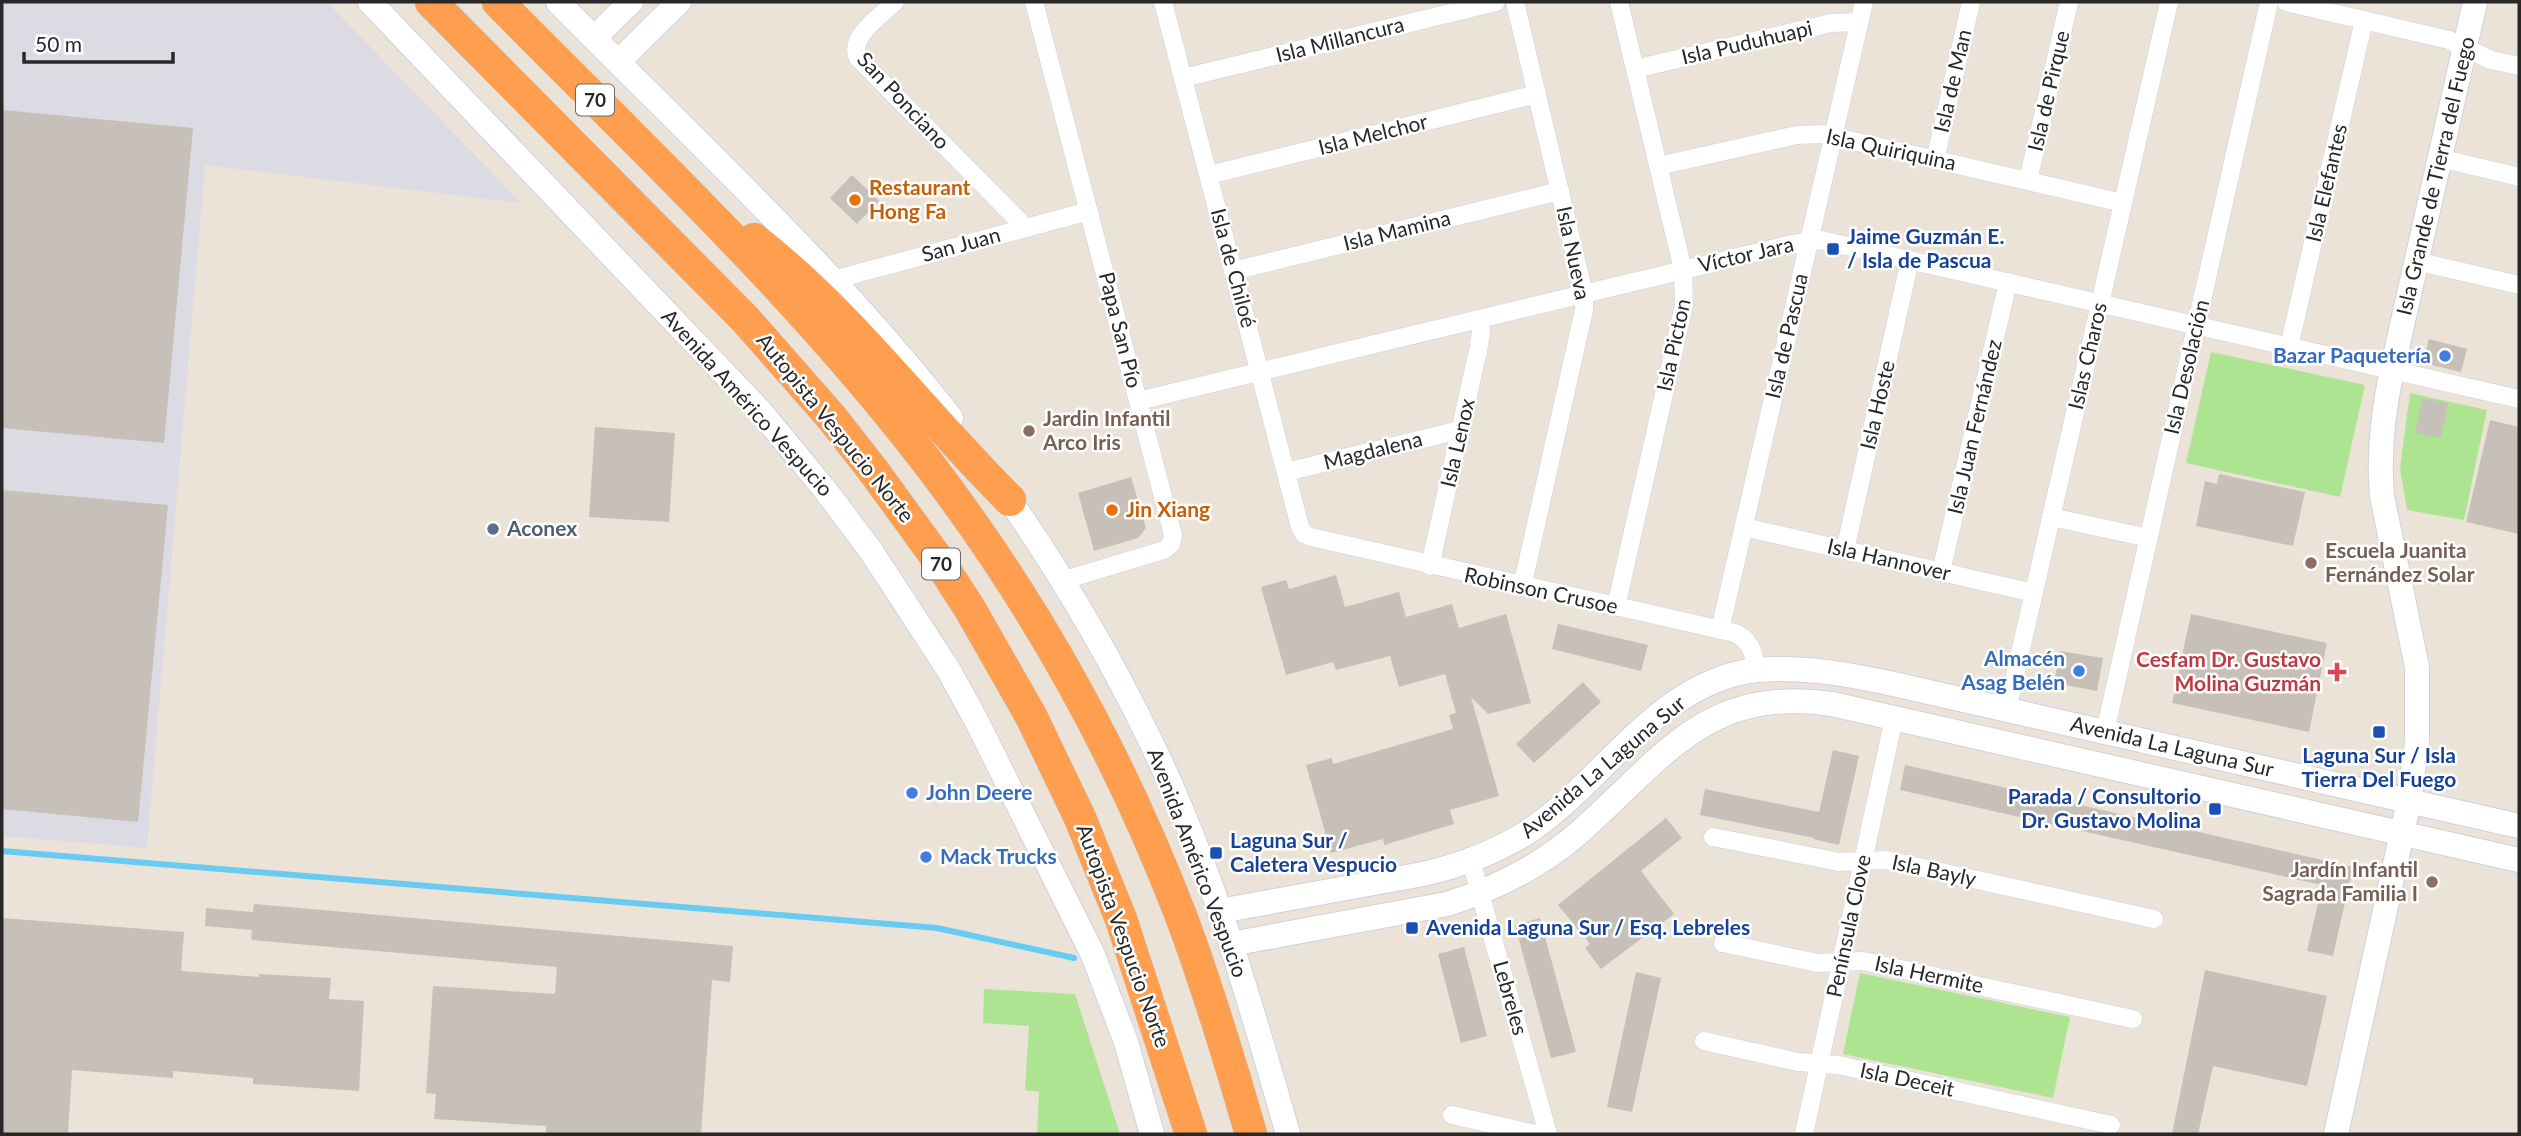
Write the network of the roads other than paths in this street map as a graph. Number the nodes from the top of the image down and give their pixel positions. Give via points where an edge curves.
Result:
1 (370, 2) edge
2 (431, 2) edge
3 (498, 2) edge
4 (558, 2) edge
5 (631, 2) edge
6 (678, 2) edge
7 (895, 2) edge
8 (1034, 2) edge
9 (1163, 2) edge
10 (1496, 2) edge
11 (1515, 2) edge
12 (1619, 2) edge
13 (1864, 2) edge
14 (1971, 2) edge
15 (2069, 2) edge
16 (2169, 2) edge
17 (2269, 2) edge
18 (2286, 2) edge
19 (2476, 2) edge
20 (2364, 20) junction
21 (1859, 22) junction
22 (594, 38) junction
23 (2465, 48) junction
24 (618, 62) junction
25 (2519, 66) edge
26 (1635, 69) junction
27 (1183, 78) junction
28 (1537, 94) junction
29 (1833, 136) junction
30 (2440, 158) junction
31 (1935, 160) junction
32 (1658, 166) junction
33 (1209, 175) junction
34 (2519, 177) edge
35 (2028, 181) junction
36 (1560, 191) junction
37 (691, 198) junction
38 (2123, 203) junction
39 (1089, 211) junction
40 (1026, 228) junction
41 (1809, 241) junction
42 (1910, 260) junction
43 (2416, 261) junction
44 (1683, 270) junction
45 (1233, 271) junction
46 (834, 280) junction
47 (2008, 282) junction
48 (2519, 285) edge
49 (1584, 294) junction
50 (2100, 303) junction
51 (1479, 319) junction
52 (2196, 325) junction
53 (2290, 346) junction
54 (2392, 370) junction
55 (1260, 371) junction
56 (2519, 399) edge
57 (1138, 401) junction
58 (1460, 430) junction
59 (1286, 472) junction
60 (1010, 500) junction
61 (2051, 517) junction
62 (1744, 527) junction
63 (1304, 534) joint
64 (2149, 538) junction
65 (1845, 550) junction
66 (1430, 566) junction
67 (1941, 572) junction
68 (1060, 581) junction
69 (1522, 587) junction
70 (2034, 593) junction
71 (1616, 607) junction
72 (1720, 630) junction
73 (1757, 670) junction
74 (2007, 710) junction
75 (1894, 718) junction
76 (2105, 732) junction
77 (2409, 801) junction
78 (2519, 826) edge
79 (2402, 832) junction
80 (1713, 837) dead end
81 (2519, 860) edge
82 (1471, 861) junction
83 (1863, 861) junction
84 (1481, 894) junction
85 (1220, 911) junction
86 (2154, 919) dead end
87 (1723, 943) dead end
88 (1231, 944) junction
89 (1841, 962) junction
90 (2133, 1019) dead end
91 (1703, 1041) dead end
92 (1819, 1064) junction
93 (1452, 1115) dead end
94 (2111, 1125) dead end
95 (1152, 1134) edge
96 (1191, 1134) edge
97 (1251, 1134) edge
98 (1288, 1134) edge
99 (1535, 1134) edge
100 (1548, 1134) edge
101 (1804, 1134) edge
102 (2336, 1134) edge

1 - 95 street, Avenida Américo Vespucio via 761,412 841,510 892,582 975,718 1093,955 1126,1042
2 - 96 highway, Autopista Vespucio Norte / 70 via 745,319 832,418 939,561 1013,683 1080,818 1121,919
3 - 37 highway, 70
4 - 22 street, Avenida Américo Vespucio
5 - 22 street
6 - 24 street
7 - 40 street, San Ponciano via 857,40 858,58
8 - 39 street, Papa San Pío
9 - 27 street, Isla de Chiloé
10 - 27 street, Isla Millancura
11 - 28 street, Isla Nueva
12 - 26 street, Isla Picton
13 - 21 street, Isla de Pascua
14 - 31 street, Isla de Man
15 - 35 street, Isla de Pirque
16 - 38 street, Islas Charos
17 - 52 street, Isla Desolación
18 - 20 street
19 - 23 street, Isla Grande de Tierra del Fuego
20 - 23 street
20 - 53 street, Isla Elefantes
21 - 26 street, Isla Puduhuapi via 1831,23
21 - 29 street, Isla de Pascua
22 - 24 street, Avenida Américo Vespucio
23 - 25 street
23 - 30 street, Isla Grande de Tierra del Fuego
24 - 46 street, Avenida Américo Vespucio
26 - 32 street, Isla Picton
27 - 33 street, Isla de Chiloé
28 - 33 street, Isla Melchor
28 - 36 street, Isla Nueva
29 - 31 street, Isla Quiriquina
29 - 32 street, Isla Quiriquina via 1797,135
29 - 41 street, Isla de Pascua
30 - 34 street
30 - 43 street, Isla Grande de Tierra del Fuego
31 - 35 street, Isla Quiriquina
32 - 44 street, Isla Picton
33 - 45 street, Isla de Chiloé
35 - 38 street, Isla Quiriquina
36 - 45 street, Isla Mamina
36 - 49 street, Isla Nueva
37 - 60 highway via 749,235 802,278
37 - 97 highway, 70 via 822,335 903,431 1039,628 1098,733 1156,856 1201,973
38 - 50 street, Islas Charos
39 - 40 street, San Juan
39 - 57 street, Papa San Pío
40 - 46 street, San Juan
41 - 42 street, Víctor Jara via 1828,241
41 - 44 street, Víctor Jara
41 - 62 street, Isla de Pascua
42 - 47 street, Víctor Jara
42 - 65 street, Isla Hoste
43 - 48 street
43 - 54 street, Isla Grande de Tierra del Fuego
44 - 49 street, Víctor Jara
44 - 71 street, Isla Picton via 1684,305
45 - 55 street, Isla de Chiloé
46 - 60 street, Avenida Américo Vespucio via 920,378
47 - 50 street, Víctor Jara
47 - 67 street, Isla Juan Fernández
49 - 51 street, Víctor Jara
49 - 69 street, Isla Nueva via 1581,330
50 - 52 street, Víctor Jara
50 - 61 street, Islas Charos
51 - 55 street, Víctor Jara
51 - 58 street, Isla Lenox via 1481,339
52 - 53 street, Víctor Jara
52 - 64 street, Isla Desolación
53 - 54 street, Víctor Jara
54 - 56 street, Víctor Jara
54 - 77 street, Isla Grande de Tierra del Fuego via 2379,471 2417,667 2417,741
55 - 57 street, Víctor Jara
55 - 59 street, Isla de Chiloé
57 - 68 street, Papa San Pío via 1173,531 1171,544
58 - 59 street, Magdalena
58 - 66 street, Isla Lenox
59 - 63 street, Isla de Chiloé
60 - 68 street, Avenida Américo Vespucio
61 - 64 street
61 - 70 street, Islas Charos
62 - 65 street, Isla Hannover
62 - 72 street, Isla de Pascua
63 - 66 street, Robinson Crusoe
64 - 76 street, Isla Desolación
65 - 67 street, Isla Hannover
66 - 69 street, Robinson Crusoe
67 - 70 street, Isla Hannover
68 - 85 street, Avenida Américo Vespucio via 1151,741
69 - 71 street, Robinson Crusoe
70 - 74 street, Islas Charos
71 - 72 street, Robinson Crusoe
72 - 73 street, Robinson Crusoe via 1747,640
73 - 74 street, Avenida La Laguna Sur via 1851,675
73 - 82 street, Avenida La Laguna Sur via 1714,682 1670,706 1536,826
74 - 76 street, Avenida La Laguna Sur
75 - 79 street, Avenida La Laguna Sur
75 - 83 street, Península Clove
75 - 84 street, Avenida La Laguna Sur via 1795,700 1759,703 1724,713 1676,742 1562,846
76 - 77 street, Avenida La Laguna Sur
77 - 78 street, Avenida La Laguna Sur
77 - 79 street, Isla Grande de Tierra del Fuego
79 - 81 street, Avenida La Laguna Sur
79 - 102 street, Isla Grande de Tierra del Fuego
80 - 83 street, Isla Bayly via 1839,862
82 - 84 street, Lebreles
82 - 85 street, Avenida La Laguna Sur
83 - 86 street, Isla Bayly via 1886,860
83 - 89 street, Península Clove
84 - 88 street, Avenida La Laguna Sur
84 - 100 street, Lebreles
85 - 88 street, Avenida Américo Vespucio
87 - 89 street, Isla Hermite via 1818,963
88 - 98 street, Avenida Américo Vespucio
89 - 90 street, Isla Hermite via 1863,961
89 - 92 street, Península Clove
91 - 92 street, Isla Deceit
92 - 94 street, Isla Deceit
92 - 101 street, Península Clove
93 - 99 street

